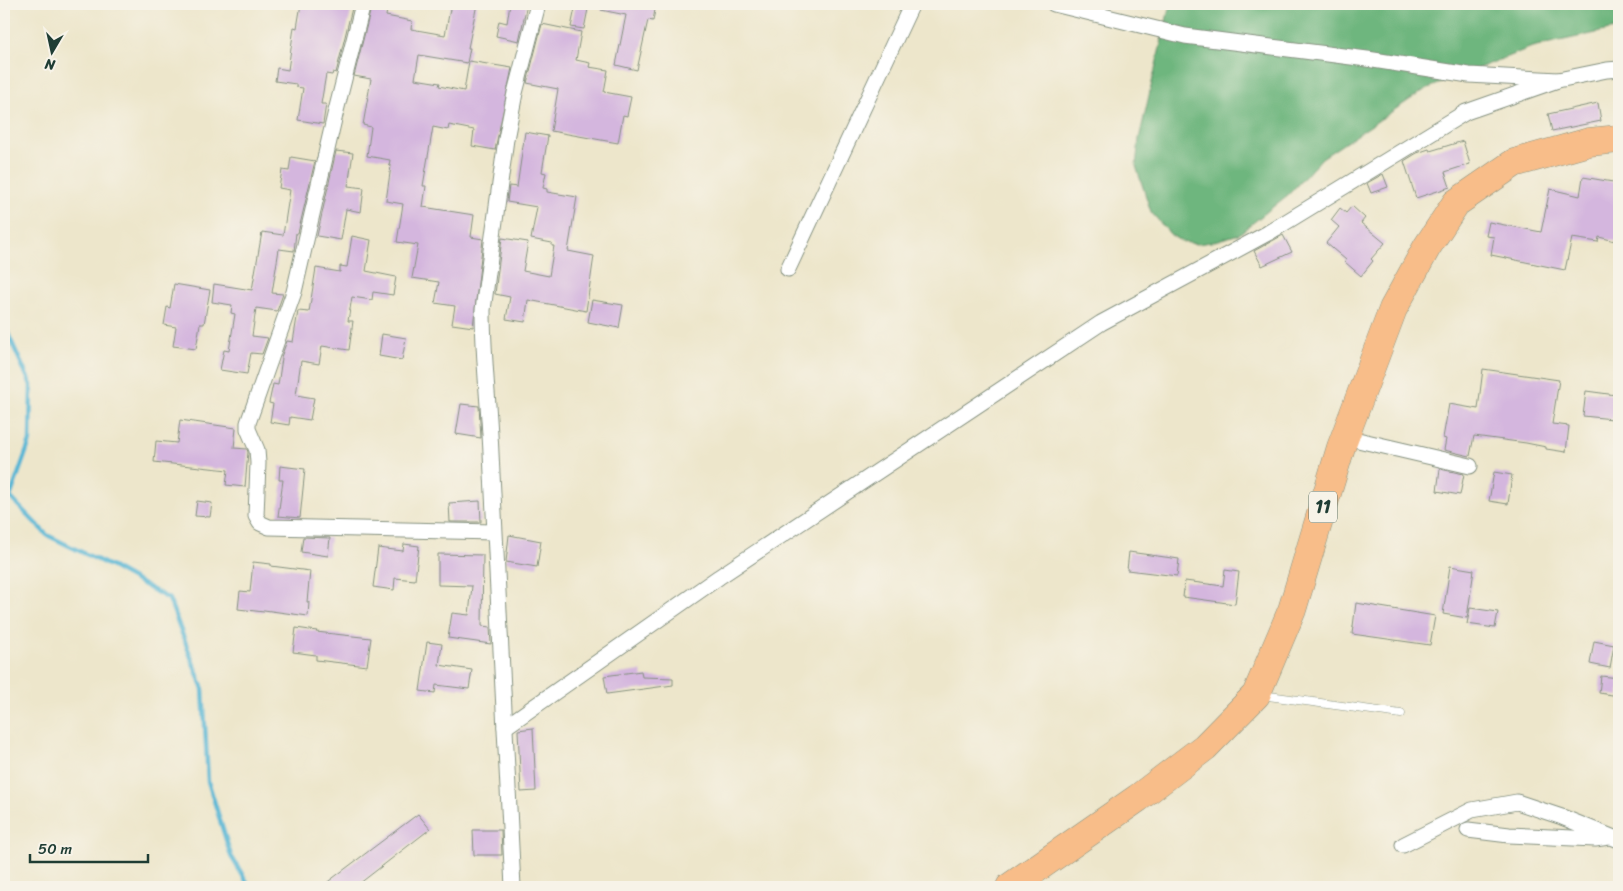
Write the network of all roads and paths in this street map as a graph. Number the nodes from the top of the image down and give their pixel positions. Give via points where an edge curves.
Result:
1 (363, 4) edge
2 (538, 4) edge
3 (912, 4) edge
4 (1054, 4) edge
5 (1619, 69) edge
6 (1558, 80) junction
7 (1619, 139) edge
8 (788, 270) dead end
9 (1345, 436) junction
10 (1470, 466) dead end
11 (494, 532) junction
12 (1256, 695) junction
13 (1401, 714) dead end
14 (505, 727) junction
15 (1468, 830) dead end
16 (1616, 838) edge
17 (1403, 845) dead end
18 (513, 887) edge
19 (1010, 887) edge

1 - 11 street via 294,292 248,423 257,450 256,516 260,523 269,527
2 - 11 street via 511,114 484,310
3 - 8 street
4 - 6 street via 1185,36 1469,75
5 - 6 street
6 - 14 street via 1466,112 1268,233 1101,323 727,572
7 - 9 highway, 11 via 1589,142 1514,163 1456,203 1393,309
9 - 10 street
9 - 12 highway, 11 via 1292,610
11 - 14 street
12 - 13 lane
12 - 19 highway, 11 via 1205,747
14 - 18 street
15 - 16 street via 1509,835
16 - 17 street via 1517,802 1472,810

